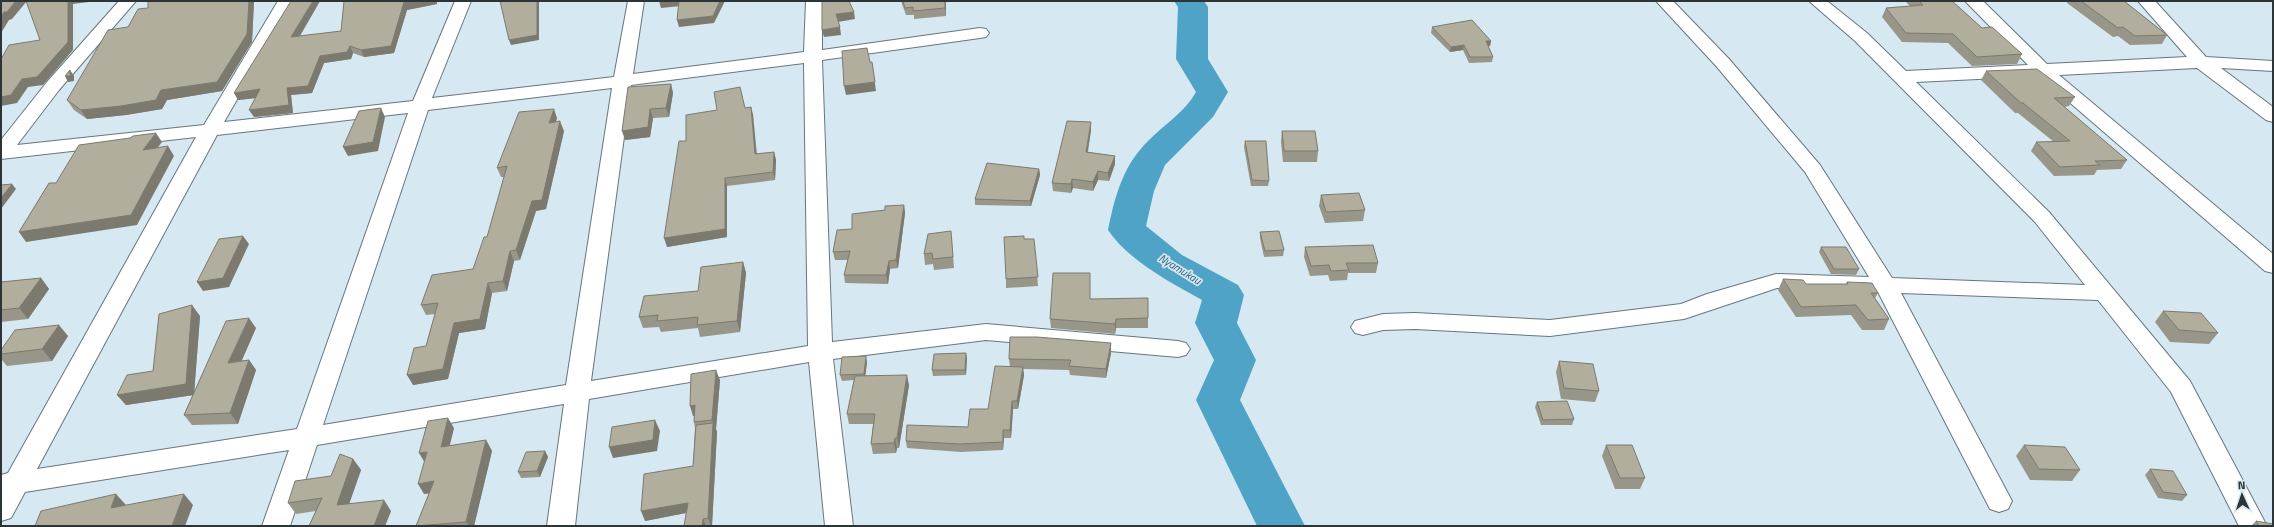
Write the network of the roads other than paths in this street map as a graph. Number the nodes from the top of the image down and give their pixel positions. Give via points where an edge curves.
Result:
1 (128, 1) edge
2 (286, 1) edge
3 (464, 1) edge
4 (636, 1) edge
5 (814, 1) edge
6 (1664, 1) edge
7 (1817, 1) edge
8 (1973, 1) edge
9 (2146, 1) edge
10 (980, 33) dead end
11 (813, 57) junction
12 (2201, 62) junction
13 (2273, 66) edge
14 (2043, 70) junction
15 (1902, 77) junction
16 (622, 81) junction
17 (420, 106) junction
18 (2273, 116) edge
19 (210, 130) junction
20 (1, 153) edge
21 (2273, 266) edge
22 (1885, 284) junction
23 (2103, 293) junction
24 (1363, 327) dead end
25 (1178, 349) dead end
26 (820, 352) junction
27 (577, 393) junction
28 (308, 437) junction
29 (9, 483) edge
30 (1999, 501) dead end
31 (1, 510) edge
32 (276, 526) edge
33 (561, 526) edge
34 (839, 526) edge
35 (2253, 526) edge

1 - 20 street via 53,86
2 - 19 street
3 - 17 street
4 - 16 street
5 - 11 street
6 - 22 street via 1723,62 1812,169
7 - 15 street via 1861,37
8 - 14 street
9 - 12 street
10 - 11 street
11 - 16 street
11 - 26 street
12 - 13 street
12 - 14 street
12 - 18 street
14 - 15 street
14 - 21 street
15 - 23 street via 2042,217
16 - 17 street
16 - 27 street
17 - 19 street
17 - 28 street
19 - 20 street
19 - 29 street
22 - 23 street
22 - 24 street via 1776,281 1715,298 1684,312 1550,328 1415,321 1383,322
22 - 30 street
23 - 35 street via 2181,387
25 - 26 street via 986,332
26 - 27 street
26 - 34 street
27 - 28 street
27 - 33 street
28 - 29 street
28 - 32 street
29 - 31 street

